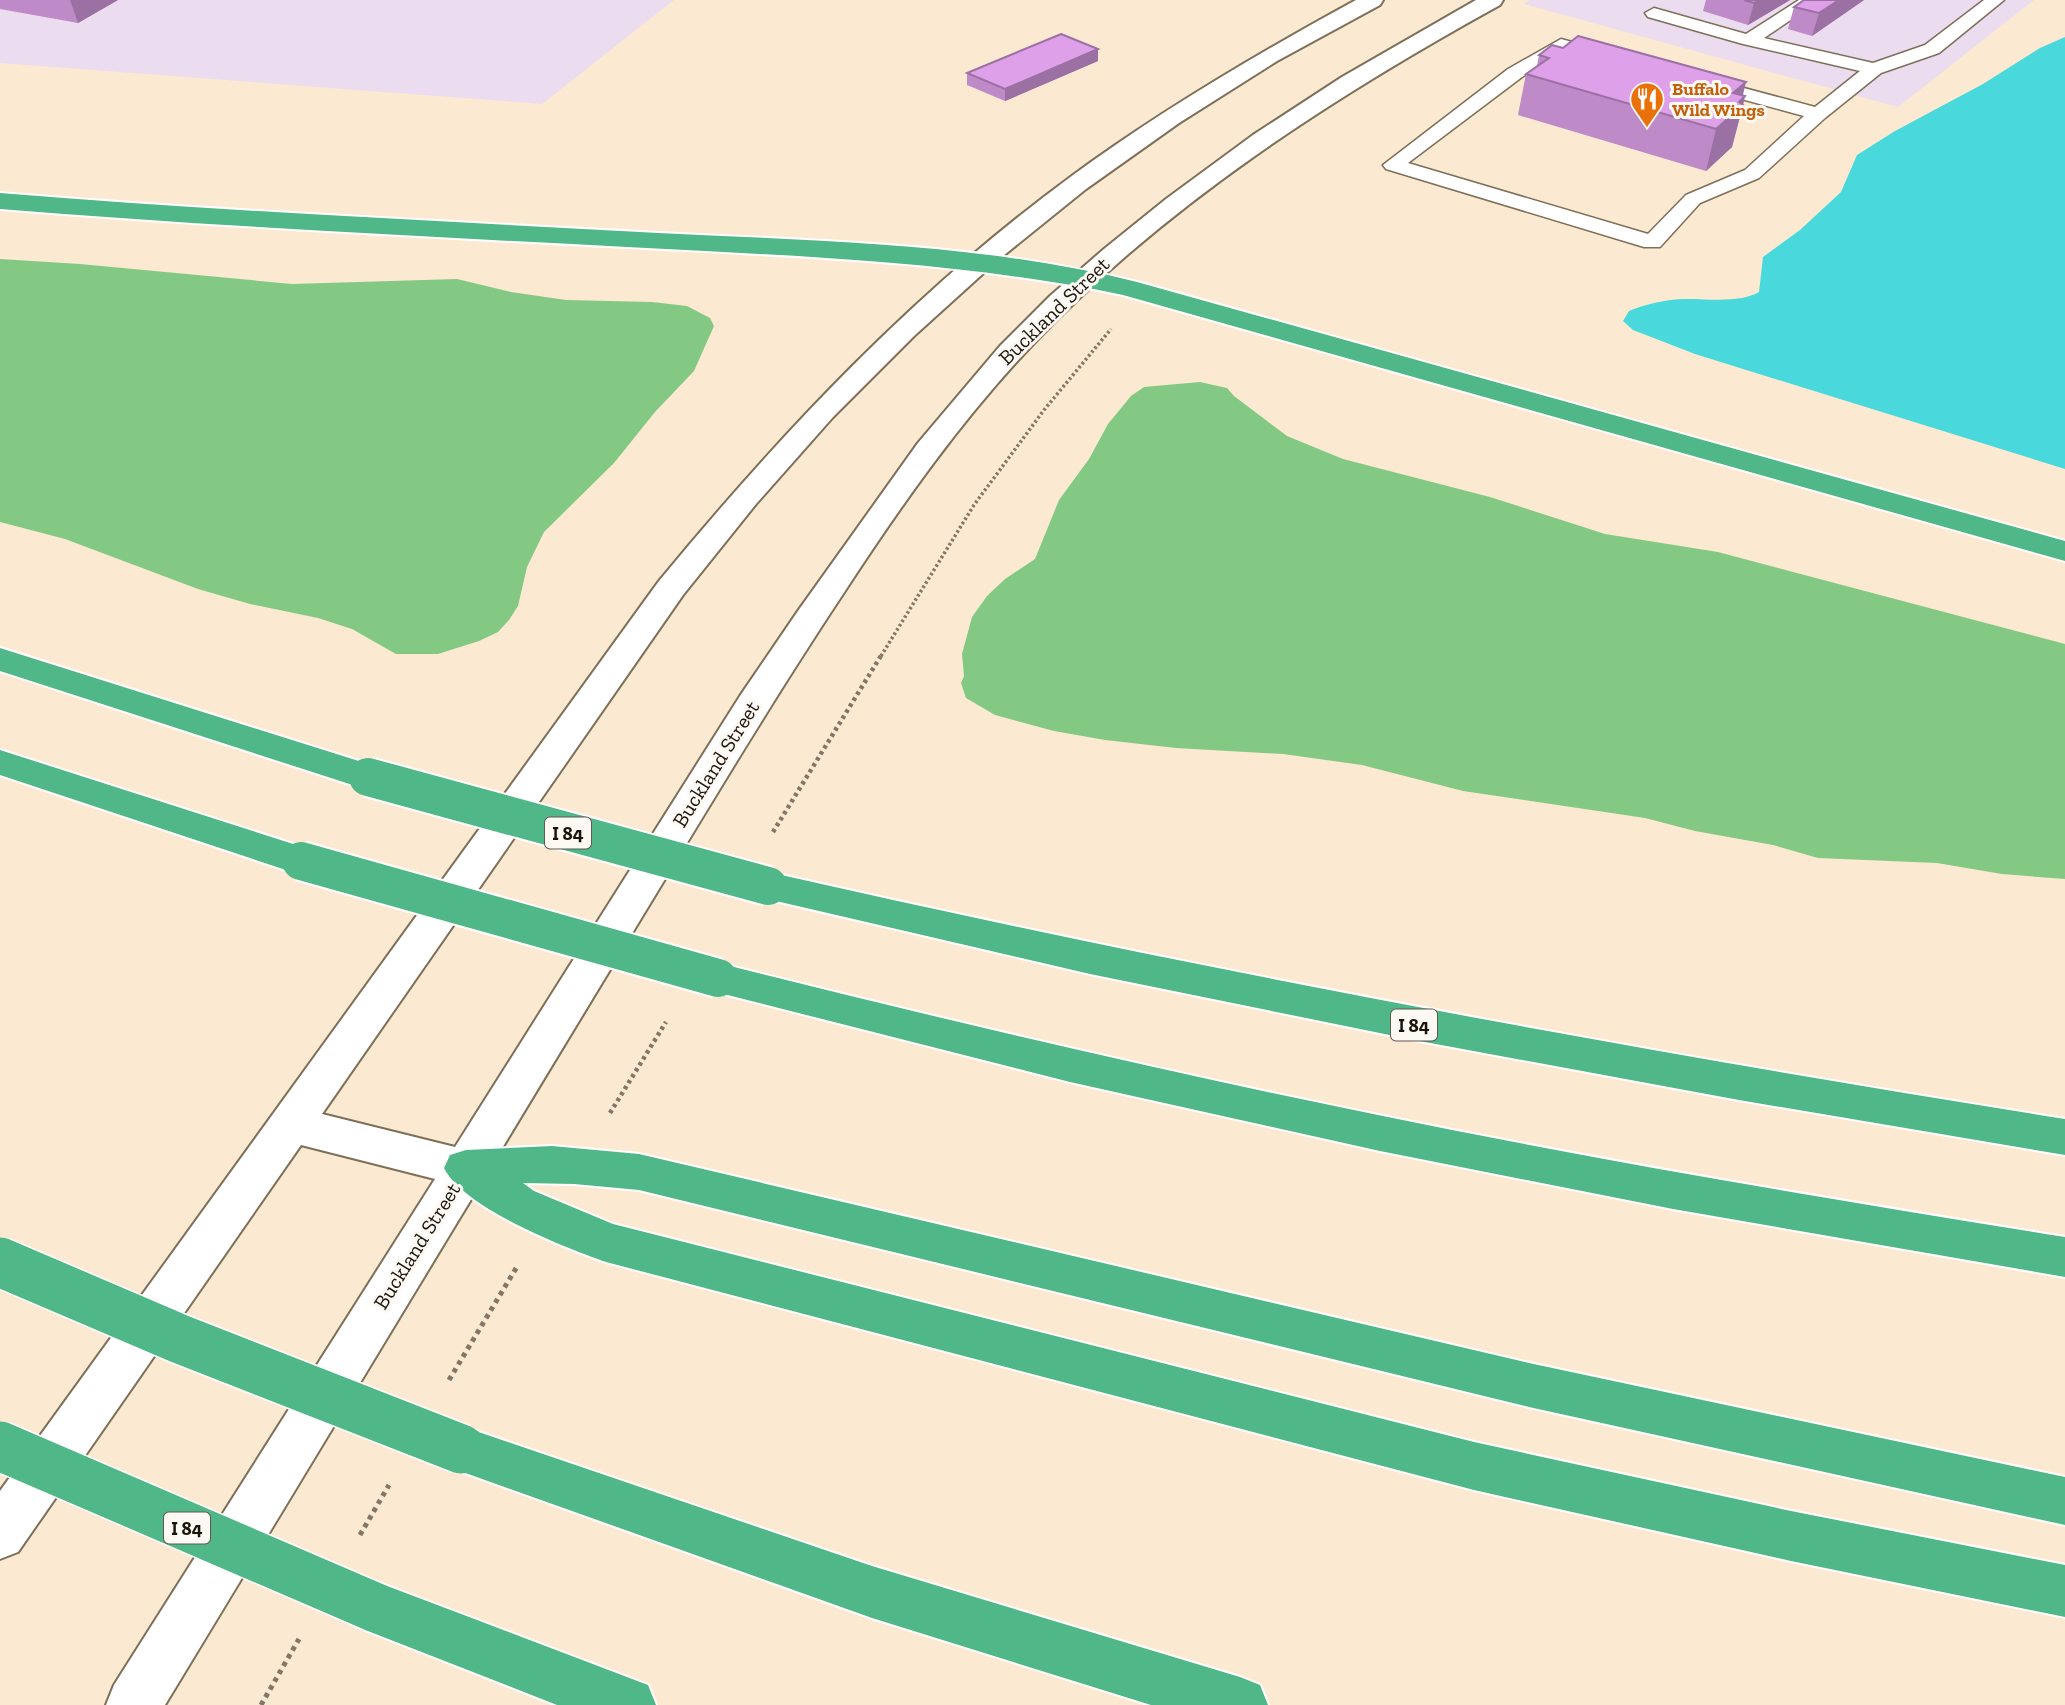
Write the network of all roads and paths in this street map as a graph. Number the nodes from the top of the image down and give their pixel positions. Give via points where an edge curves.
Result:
1 (1372, 0) edge
2 (1492, 0) edge
3 (1676, 0) edge
4 (1811, 0) edge
5 (1995, 0) edge
6 (1749, 40) junction
7 (1874, 69) junction
8 (1818, 114) junction
9 (0, 201) edge
10 (977, 263) junction
11 (1086, 279) junction
12 (1117, 322) dead end
13 (2065, 551) edge
14 (0, 659) edge
15 (0, 762) edge
16 (771, 836) dead end
17 (673, 1011) dead end
18 (648, 1050) dead end
19 (290, 1124) junction
20 (2065, 1137) edge
21 (466, 1168) junction
22 (2065, 1257) edge
23 (0, 1262) edge
24 (471, 1342) dead end
25 (443, 1389) dead end
26 (0, 1446) edge
27 (396, 1472) dead end
28 (2065, 1501) edge
29 (0, 1534) edge
30 (356, 1543) dead end
31 (2065, 1591) edge
32 (302, 1636) dead end
33 (134, 1705) edge
34 (261, 1705) edge
35 (628, 1705) edge
36 (1240, 1705) edge

1 - 10 main road via 1170,116 1070,187
2 - 11 main road, Buckland Street via 1383,60 1276,127 1200,182
3 - 6 lane via 1654,13
4 - 6 lane
5 - 7 lane via 1932,48
6 - 7 lane
7 - 8 lane
8 - 8 lane via 1752,174 1693,199 1652,242 1393,165 1561,45
9 - 10 highway via 223,218 768,246
10 - 11 highway
10 - 19 main road via 837,394 721,523
11 - 13 highway
11 - 21 main road, Buckland Street via 1013,349 964,405 819,603
12 - 16 path via 974,505
14 - 20 highway, I 84, bridge via 368,776 768,886 1096,961 1407,1024 1774,1091
15 - 22 highway, bridge via 301,861 718,978 998,1049 1296,1116 1696,1195
17 - 18 path
19 - 21 main road
19 - 29 main road
21 - 28 highway via 579,1164 639,1172 1813,1450
21 - 31 highway via 518,1204 606,1242 1474,1465
21 - 33 main road, Buckland Street
23 - 36 highway, bridge via 180,1339 461,1449 872,1592
24 - 25 path
26 - 35 highway, I 84, bridge via 374,1607
27 - 30 path
32 - 34 path

